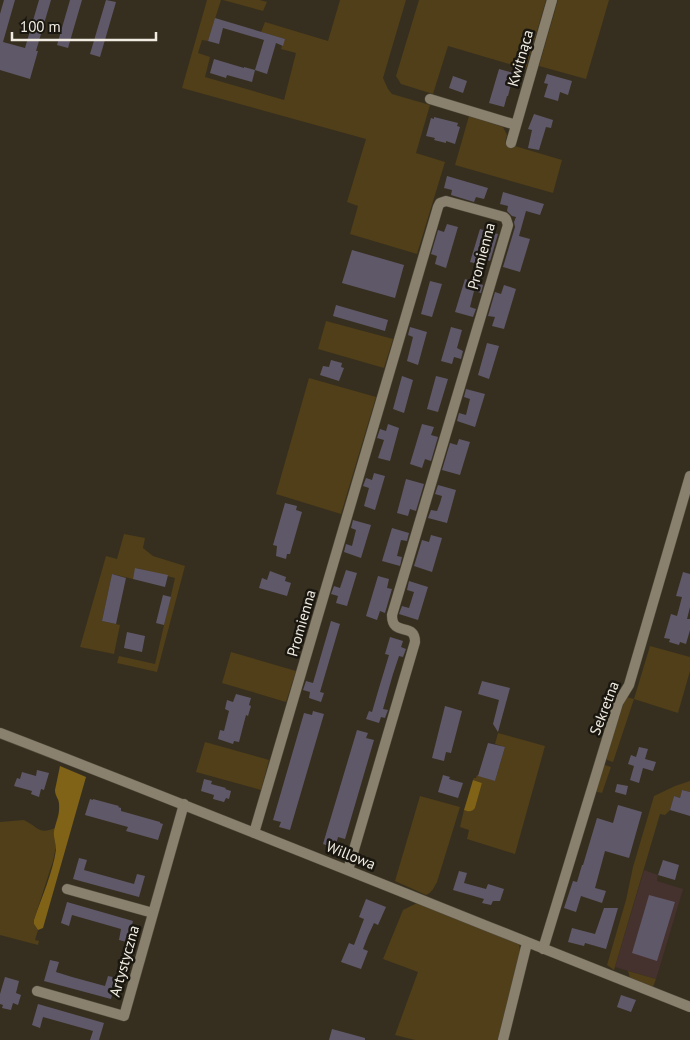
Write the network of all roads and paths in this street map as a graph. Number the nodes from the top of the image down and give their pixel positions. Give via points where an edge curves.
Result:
1 (552, 0) edge
2 (430, 99) dead end
3 (516, 125) junction
4 (511, 143) dead end
5 (690, 476) edge
6 (0, 734) edge
7 (184, 804) junction
8 (254, 833) junction
9 (348, 870) junction
10 (67, 889) dead end
11 (153, 913) junction
12 (527, 943) junction
13 (543, 949) junction
14 (37, 992) dead end
15 (690, 1007) edge
16 (503, 1040) edge

1 - 3 street, Kwitnąca
2 - 3 street
3 - 4 street, Kwitnąca
5 - 13 street, Sekretna via 629,686 618,703
6 - 7 street, Willowa
7 - 8 street, Willowa
7 - 11 street, Artystyczna
8 - 9 street, Willowa
8 - 9 street, Promienna via 438,207 446,201 504,217 508,225 392,615 395,626 414,634 415,642
9 - 12 street, Willowa
10 - 11 street, Artystyczna
11 - 14 street, Artystyczna via 124,1016
12 - 13 street, Willowa
12 - 16 street
13 - 15 street, Willowa

